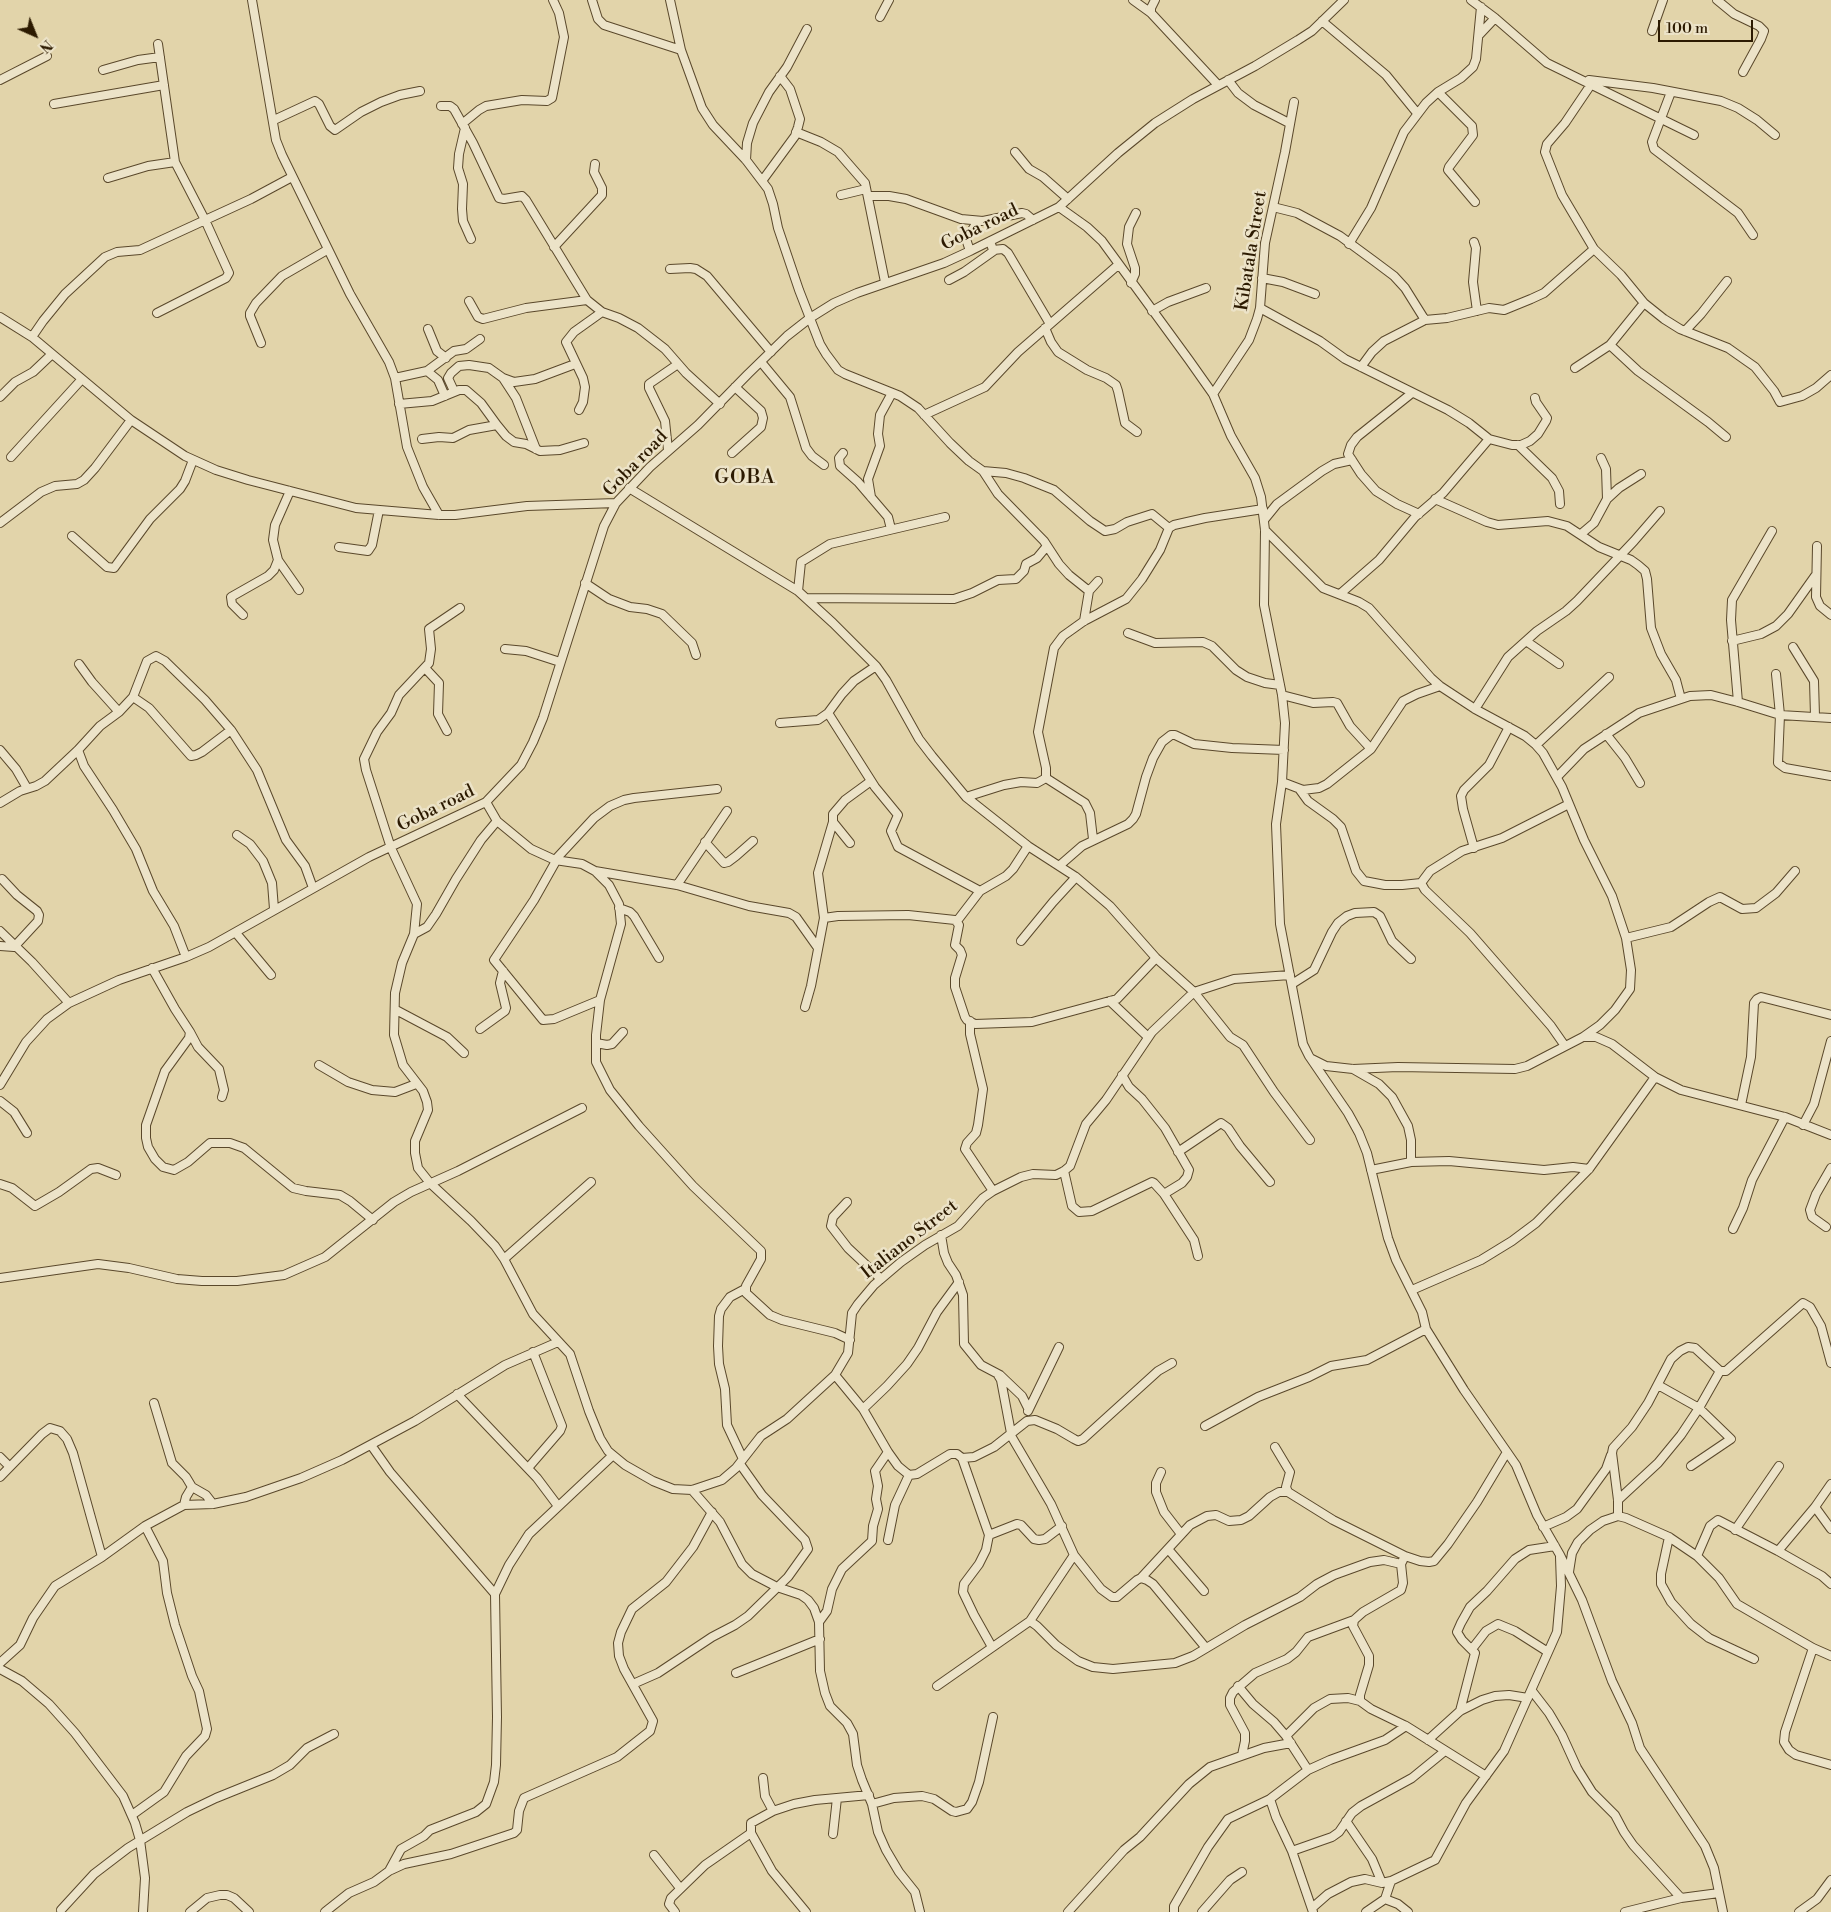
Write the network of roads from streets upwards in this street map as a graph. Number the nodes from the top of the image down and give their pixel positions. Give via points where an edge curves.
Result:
1 (252, 0) edge
2 (553, 0) edge
3 (592, 0) edge
4 (670, 0) edge
5 (889, 0) edge
6 (1133, 0) edge
7 (1155, 0) edge
8 (1344, 0) edge
9 (1471, 0) edge
10 (1663, 0) edge
11 (1717, 0) edge
12 (1481, 8) junction
13 (1151, 13) junction
14 (880, 17) dead end
15 (1495, 18) junction
16 (1322, 21) junction
17 (807, 29) dead end
18 (1652, 32) dead end
19 (1479, 36) junction
20 (158, 44) dead end
21 (681, 50) junction
22 (47, 56) dead end
23 (160, 58) junction
24 (103, 70) dead end
25 (1743, 72) dead end
26 (780, 76) junction
27 (0, 80) edge
28 (1228, 80) junction
29 (1582, 80) junction
30 (1592, 83) junction
31 (164, 85) junction
32 (1218, 85) junction
33 (420, 91) dead end
34 (1438, 92) junction
35 (1671, 92) junction
36 (1294, 102) dead end
37 (54, 104) dead end
38 (441, 106) dead end
39 (1418, 114) junction
40 (274, 120) junction
41 (1660, 120) junction
42 (1290, 123) junction
43 (464, 126) junction
44 (796, 132) junction
45 (1694, 135) dead end
46 (1775, 135) dead end
47 (1015, 152) dead end
48 (746, 160) junction
49 (175, 162) junction
50 (595, 164) dead end
51 (292, 177) junction
52 (108, 178) dead end
53 (762, 181) junction
54 (867, 193) junction
55 (840, 195) dead end
56 (1068, 199) junction
57 (1475, 202) dead end
58 (1059, 206) junction
59 (1273, 207) junction
60 (1136, 213) dead end
61 (205, 220) junction
62 (1033, 220) junction
63 (978, 221) junction
64 (1754, 235) dead end
65 (471, 239) dead end
66 (990, 242) junction
67 (1474, 242) dead end
68 (1349, 244) junction
69 (554, 247) junction
70 (1594, 249) junction
71 (327, 250) junction
72 (995, 250) junction
73 (970, 251) junction
74 (1118, 265) junction
75 (670, 269) dead end
76 (1262, 278) junction
77 (949, 280) dead end
78 (1727, 281) dead end
79 (885, 282) junction
80 (1132, 283) junction
81 (1206, 288) dead end
82 (1315, 294) dead end
83 (587, 300) junction
84 (469, 301) dead end
85 (1644, 304) junction
86 (1260, 308) junction
87 (1152, 311) junction
88 (1477, 311) junction
89 (602, 312) junction
90 (157, 313) dead end
91 (0, 317) edge
92 (810, 318) junction
93 (1425, 320) junction
94 (1048, 326) junction
95 (428, 329) dead end
96 (1684, 331) junction
97 (32, 337) junction
98 (480, 339) dead end
99 (261, 343) dead end
100 (1610, 345) junction
101 (771, 352) junction
102 (52, 354) junction
103 (446, 358) junction
104 (761, 362) junction
105 (575, 364) junction
106 (678, 364) junction
107 (1361, 366) junction
108 (1575, 368) dead end
109 (427, 371) junction
110 (1831, 375) edge
111 (395, 378) junction
112 (503, 378) junction
113 (82, 380) junction
114 (735, 387) junction
115 (454, 392) junction
116 (892, 393) junction
117 (1412, 393) junction
118 (1213, 394) junction
119 (445, 396) junction
120 (0, 397) edge
121 (1535, 398) dead end
122 (399, 404) junction
123 (720, 404) junction
124 (580, 410) dead end
125 (924, 415) junction
126 (131, 420) junction
127 (497, 425) junction
128 (1137, 432) dead end
129 (1726, 437) dead end
130 (422, 439) dead end
131 (1489, 440) junction
132 (584, 443) dead end
133 (1518, 445) junction
134 (536, 449) junction
135 (668, 450) junction
136 (732, 453) dead end
137 (842, 453) dead end
138 (11, 457) dead end
139 (1601, 458) dead end
140 (193, 460) junction
141 (1352, 460) junction
142 (824, 465) dead end
143 (983, 472) junction
144 (1641, 474) dead end
145 (629, 488) junction
146 (290, 491) junction
147 (871, 497) junction
148 (1435, 499) junction
149 (1607, 499) junction
150 (616, 503) junction
151 (1560, 504) dead end
152 (1263, 509) junction
153 (379, 510) junction
154 (1660, 511) dead end
155 (1419, 514) junction
156 (439, 515) junction
157 (945, 517) dead end
158 (1264, 520) junction
159 (0, 523) edge
160 (1169, 528) junction
161 (891, 529) junction
162 (1265, 530) junction
163 (1772, 532) dead end
164 (1581, 534) junction
165 (72, 536) dead end
166 (1047, 546) junction
167 (1817, 546) dead end
168 (339, 547) dead end
169 (1619, 556) junction
170 (278, 560) junction
171 (1816, 576) junction
172 (1098, 581) dead end
173 (585, 583) junction
174 (299, 590) dead end
175 (798, 591) junction
176 (1089, 592) junction
177 (1340, 594) junction
178 (806, 598) junction
179 (460, 608) dead end
180 (243, 615) dead end
181 (1831, 615) edge
182 (1084, 621) junction
183 (1128, 633) dead end
184 (1526, 641) junction
185 (1732, 641) junction
186 (1793, 647) dead end
187 (506, 649) dead end
188 (696, 656) dead end
189 (560, 662) junction
190 (79, 664) dead end
191 (1558, 664) dead end
192 (876, 666) junction
193 (425, 668) junction
194 (1776, 674) dead end
195 (1609, 677) dead end
196 (1280, 685) junction
197 (1440, 686) junction
198 (1282, 695) junction
199 (133, 697) junction
200 (1681, 699) junction
201 (1738, 702) junction
202 (1475, 709) junction
203 (119, 712) junction
204 (828, 713) junction
205 (1780, 715) junction
206 (1815, 716) junction
207 (1831, 718) edge
208 (780, 723) dead end
209 (1510, 727) junction
210 (231, 730) junction
211 (447, 731) dead end
212 (1606, 734) junction
213 (1536, 745) junction
214 (1372, 749) junction
215 (0, 750) edge
216 (78, 750) junction
217 (1284, 750) junction
218 (1831, 776) edge
219 (1557, 777) junction
220 (1046, 778) junction
221 (871, 781) junction
222 (1282, 782) junction
223 (1640, 783) dead end
224 (27, 788) junction
225 (717, 789) dead end
226 (1300, 790) junction
227 (966, 797) junction
228 (486, 802) junction
229 (0, 804) edge
230 (1569, 804) junction
231 (727, 811) dead end
232 (497, 821) junction
233 (833, 822) junction
234 (237, 835) dead end
235 (1093, 839) junction
236 (753, 841) dead end
237 (705, 842) junction
238 (850, 843) dead end
239 (1028, 846) junction
240 (391, 848) junction
241 (1474, 848) junction
242 (556, 860) junction
243 (1059, 866) junction
244 (595, 871) junction
245 (1794, 871) dead end
246 (1076, 877) junction
247 (2, 879) dead end
248 (1421, 884) junction
249 (677, 885) junction
250 (313, 888) junction
251 (980, 891) junction
252 (619, 908) junction
253 (274, 909) junction
254 (824, 918) junction
255 (957, 921) junction
256 (0, 931) edge
257 (236, 933) junction
258 (414, 934) junction
259 (1626, 938) junction
260 (1021, 941) dead end
261 (0, 946) edge
262 (14, 947) junction
263 (818, 948) junction
264 (186, 958) junction
265 (659, 958) dead end
266 (1156, 958) junction
267 (1411, 960) dead end
268 (152, 968) junction
269 (503, 971) junction
270 (271, 975) dead end
271 (1290, 975) junction
272 (1292, 984) junction
273 (1194, 992) junction
274 (600, 1000) junction
275 (1110, 1001) junction
276 (69, 1003) junction
277 (805, 1008) dead end
278 (396, 1010) junction
279 (1831, 1015) edge
280 (970, 1021) junction
281 (480, 1029) dead end
282 (190, 1032) junction
283 (624, 1032) dead end
284 (1583, 1037) junction
285 (1148, 1038) junction
286 (1831, 1040) edge
287 (596, 1043) junction
288 (1565, 1046) junction
289 (464, 1053) dead end
290 (1308, 1056) junction
291 (319, 1065) dead end
292 (1353, 1069) junction
293 (1122, 1075) junction
294 (1655, 1077) junction
295 (0, 1084) edge
296 (416, 1084) junction
297 (222, 1097) dead end
298 (0, 1102) edge
299 (1742, 1105) junction
300 (582, 1108) dead end
301 (1785, 1117) junction
302 (1803, 1125) junction
303 (27, 1133) dead end
304 (1831, 1135) edge
305 (1310, 1140) dead end
306 (1178, 1152) junction
307 (1411, 1162) junction
308 (1831, 1168) edge
309 (1589, 1169) junction
310 (1372, 1170) junction
311 (1064, 1172) junction
312 (116, 1175) dead end
313 (591, 1182) dead end
314 (1270, 1182) dead end
315 (430, 1183) junction
316 (0, 1184) edge
317 (993, 1190) junction
318 (1164, 1194) junction
319 (846, 1202) dead end
320 (373, 1220) junction
321 (1826, 1227) dead end
322 (1733, 1229) dead end
323 (941, 1236) junction
324 (1198, 1256) dead end
325 (504, 1258) junction
326 (0, 1278) edge
327 (881, 1279) junction
328 (959, 1282) junction
329 (745, 1289) junction
330 (1412, 1290) junction
331 (1426, 1330) junction
332 (850, 1340) junction
333 (558, 1342) junction
334 (1059, 1347) dead end
335 (533, 1352) junction
336 (1172, 1363) dead end
337 (1831, 1363) edge
338 (1720, 1370) junction
339 (997, 1373) junction
340 (835, 1375) junction
341 (1658, 1385) junction
342 (458, 1394) junction
343 (154, 1403) dead end
344 (1028, 1408) junction
345 (1699, 1408) junction
346 (863, 1409) junction
347 (1027, 1420) junction
348 (1205, 1426) dead end
349 (1010, 1434) junction
350 (371, 1445) junction
351 (1275, 1447) dead end
352 (888, 1452) junction
353 (1507, 1452) junction
354 (1612, 1453) junction
355 (612, 1456) junction
356 (0, 1457) edge
357 (962, 1458) junction
358 (742, 1462) junction
359 (10, 1466) junction
360 (1691, 1466) dead end
361 (1779, 1466) dead end
362 (528, 1468) junction
363 (1161, 1472) dead end
364 (909, 1475) junction
365 (0, 1477) edge
366 (1831, 1484) edge
367 (192, 1487) junction
368 (692, 1490) junction
369 (1288, 1492) junction
370 (1618, 1500) junction
371 (213, 1504) junction
372 (184, 1505) junction
373 (558, 1506) junction
374 (1815, 1507) junction
375 (712, 1512) junction
376 (1618, 1516) junction
377 (145, 1526) junction
378 (1062, 1526) junction
379 (1543, 1527) junction
380 (1831, 1529) edge
381 (1735, 1530) junction
382 (1181, 1534) junction
383 (989, 1535) junction
384 (1669, 1537) junction
385 (888, 1540) dead end
386 (1555, 1546) junction
387 (1168, 1549) junction
388 (1778, 1551) junction
389 (1074, 1555) junction
390 (1560, 1555) junction
391 (1405, 1556) junction
392 (1697, 1556) junction
393 (102, 1557) junction
394 (1401, 1564) junction
395 (1569, 1572) junction
396 (1141, 1578) junction
397 (1831, 1584) edge
398 (777, 1587) junction
399 (1204, 1591) dead end
400 (495, 1594) junction
401 (1354, 1620) junction
402 (1030, 1621) junction
403 (819, 1622) junction
404 (820, 1640) junction
405 (992, 1646) junction
406 (1206, 1648) junction
407 (1813, 1648) junction
408 (1472, 1649) junction
409 (1548, 1652) junction
410 (1831, 1656) edge
411 (1754, 1660) dead end
412 (0, 1663) edge
413 (0, 1670) edge
414 (736, 1673) dead end
415 (633, 1684) junction
416 (937, 1686) dead end
417 (1238, 1686) junction
418 (1530, 1695) junction
419 (1360, 1700) junction
420 (1460, 1711) junction
421 (993, 1717) dead end
422 (1406, 1726) junction
423 (334, 1734) dead end
424 (1289, 1739) junction
425 (1428, 1740) junction
426 (1445, 1752) junction
427 (1242, 1755) junction
428 (1831, 1765) edge
429 (1308, 1770) junction
430 (1486, 1776) junction
431 (763, 1778) dead end
432 (869, 1795) junction
433 (837, 1798) junction
434 (1270, 1799) junction
435 (872, 1804) junction
436 (773, 1811) junction
437 (132, 1815) junction
438 (1346, 1822) junction
439 (752, 1833) junction
440 (833, 1834) dead end
441 (140, 1840) junction
442 (1292, 1851) junction
443 (654, 1855) dead end
444 (390, 1871) junction
445 (1242, 1872) dead end
446 (1831, 1880) edge
447 (1391, 1881) junction
448 (1382, 1883) junction
449 (680, 1888) junction
450 (1719, 1893) junction
451 (1681, 1898) junction
452 (1385, 1899) junction
453 (61, 1910) dead end
454 (1312, 1910) edge
455 (143, 1912) edge
456 (190, 1912) edge
457 (249, 1912) edge
458 (324, 1912) edge
459 (675, 1912) edge
460 (806, 1912) edge
461 (920, 1912) edge
462 (1068, 1912) edge
463 (1174, 1912) edge
464 (1202, 1912) edge
465 (1366, 1912) edge
466 (1408, 1912) edge
467 (1625, 1912) edge
468 (1723, 1912) edge
469 (1799, 1912) edge

1 - 40 street
2 - 43 street via 564,37 552,98 486,106 470,116
3 - 21 street via 598,19 604,25
4 - 21 street
5 - 14 street
6 - 13 street
7 - 13 street
8 - 16 street, Goba road
9 - 12 street
10 - 18 street
11 - 25 street via 1764,31
12 - 15 street
12 - 19 street
13 - 32 street
15 - 19 street
15 - 29 street via 1547,63
16 - 28 street, Goba road via 1298,40
16 - 39 street via 1386,75
17 - 26 street
19 - 34 street via 1476,59 1469,72
20 - 23 street
21 - 48 street via 702,108
22 - 27 street
23 - 24 street via 138,60
23 - 31 street
26 - 44 street via 790,90 800,119
26 - 48 street via 753,123
28 - 32 street, Goba road
28 - 42 street via 1254,105
29 - 30 street
29 - 35 street
30 - 41 street
30 - 70 street via 1565,123 1546,144 1545,152 1562,195
31 - 37 street
31 - 49 street
32 - 56 street, Goba road via 1155,123
33 - 40 street via 382,102 335,130 315,101
34 - 39 street
34 - 57 street via 1472,126 1473,135 1448,170
35 - 41 street
35 - 46 street via 1730,104
36 - 42 street, Kibatala Street
38 - 43 street via 452,107
39 - 68 street via 1404,132 1371,208
40 - 51 street via 276,140
41 - 45 street
41 - 64 street via 1652,142 1655,151 1738,213
42 - 59 street, Kibatala Street
43 - 65 street via 458,168 463,184 464,221
43 - 69 street via 499,198 522,196
44 - 53 street
44 - 54 street via 838,152 862,178
47 - 56 street via 1029,169
48 - 53 street
49 - 52 street
49 - 61 street
50 - 69 street via 594,172 602,195
51 - 61 street
51 - 71 street
53 - 92 street via 768,189 778,228
54 - 55 street
54 - 63 street via 906,199 961,219
54 - 79 street
56 - 58 street, Goba road
58 - 62 street, Goba road
58 - 74 street via 1087,227
59 - 68 street via 1297,213
59 - 76 street, Kibatala Street
60 - 80 street via 1129,227 1127,244 1135,268
61 - 90 street via 228,267 228,276
61 - 97 street via 140,250 117,252 105,257 65,294
62 - 63 street via 1022,214
62 - 66 street, Goba road
63 - 73 street via 966,239
66 - 72 street
66 - 73 street, Goba road
67 - 88 street via 1473,282
68 - 93 street via 1394,276
69 - 83 street
70 - 85 street
70 - 88 street via 1544,293 1504,310 1489,308
71 - 99 street via 282,276 256,303 250,316
71 - 111 street via 384,351
72 - 77 street
72 - 94 street via 1003,249 1008,253
73 - 79 street, Goba road
74 - 80 street
74 - 94 street
75 - 101 street via 696,269 707,276
76 - 82 street
76 - 86 street, Kibatala Street
78 - 96 street
79 - 92 street, Goba road via 834,303
80 - 87 street
81 - 87 street
83 - 84 street via 526,308 483,319 478,317
83 - 89 street
85 - 96 street
85 - 100 street
86 - 107 street
86 - 118 street, Kibatala Street via 1249,340
87 - 118 street
88 - 93 street
89 - 105 street via 567,339
89 - 106 street via 638,328
91 - 97 street
92 - 101 street, Goba road
92 - 116 street via 820,344 838,370
93 - 107 street via 1384,340
94 - 125 street via 1018,352 986,387
94 - 128 street via 1051,342 1058,352 1116,385 1125,422
95 - 103 street via 436,351
96 - 110 street via 1728,348 1754,367 1780,402 1802,396
97 - 102 street
98 - 103 street via 466,349 454,350
100 - 108 street
100 - 129 street via 1638,372
101 - 104 street, Goba road
102 - 113 street
102 - 120 street
103 - 109 street
104 - 114 street, Goba road
104 - 142 street via 790,397 806,448
105 - 112 street via 529,380 514,382
105 - 124 street via 585,387
106 - 123 street
106 - 135 street via 648,384 665,421
107 - 117 street
109 - 111 street
109 - 119 street via 438,380
111 - 122 street
112 - 115 street via 489,368 459,366 448,378
112 - 134 street via 516,398
113 - 126 street
113 - 138 street
114 - 123 street, Goba road
114 - 136 street via 761,411 763,418 761,426
115 - 119 street
115 - 127 street via 466,390 472,394
116 - 125 street via 910,402
116 - 147 street via 880,415 879,450 868,479
117 - 131 street via 1448,410
117 - 141 street via 1357,437 1348,450
118 - 152 street via 1231,436 1255,478
119 - 122 street via 432,401
121 - 133 street via 1546,421 1530,441
122 - 156 street via 407,448
123 - 135 street, Goba road
125 - 143 street via 968,461
126 - 140 street
126 - 159 street via 84,480 41,492
127 - 130 street via 469,430 453,438
127 - 134 street via 514,442
131 - 133 street
131 - 148 street
132 - 134 street via 546,452
133 - 151 street via 1552,478
135 - 145 street, Goba road
137 - 147 street via 840,466
139 - 149 street via 1606,468
140 - 146 street via 216,470
140 - 165 street via 180,488 150,519 114,568 107,567
141 - 155 street via 1376,490
141 - 158 street via 1322,471 1277,504
143 - 160 street via 1006,473 1054,490 1105,531 1152,514
143 - 166 street via 998,494
144 - 149 street
145 - 150 street, Goba road
145 - 175 street
146 - 153 street via 356,508
146 - 170 street via 274,533
147 - 161 street via 890,520
148 - 155 street
148 - 164 street via 1498,525 1548,521
149 - 164 street via 1594,523
150 - 156 street via 527,506
150 - 173 street, Goba road via 604,526
152 - 158 street
152 - 160 street via 1204,518
153 - 156 street
153 - 168 street via 368,551
154 - 169 street
155 - 177 street via 1380,560
157 - 161 street
158 - 162 street
160 - 182 street via 1160,550 1126,599
161 - 175 street via 830,544 806,558 799,567
162 - 177 street via 1323,588
162 - 196 street via 1264,605
163 - 185 street via 1732,600
164 - 169 street
166 - 176 street via 1064,570
166 - 178 street via 1037,558 1026,564 1016,578 998,580 954,599
167 - 171 street
169 - 184 street via 1566,611
169 - 200 street via 1645,572 1651,628 1676,680
170 - 174 street
170 - 180 street via 268,576 231,597 232,604
171 - 181 street via 1817,602
171 - 185 street via 1776,626 1761,634
172 - 176 street
173 - 188 street via 609,599 662,614 692,643
173 - 189 street, Goba road
175 - 178 street
176 - 182 street
177 - 197 street via 1369,608
178 - 192 street
179 - 193 street via 429,630 431,649
182 - 220 street via 1058,641 1054,648 1038,732
183 - 196 street via 1155,643 1203,642 1248,677 1265,684
184 - 191 street
184 - 202 street via 1508,657
185 - 201 street
186 - 206 street via 1814,681
187 - 189 street via 526,651
189 - 228 street, Goba road via 543,718 521,765
190 - 203 street
192 - 204 street via 854,681
192 - 227 street via 919,739
193 - 211 street via 439,683 438,714
193 - 240 street via 399,695 364,759
194 - 205 street
195 - 213 street
196 - 198 street
197 - 202 street
197 - 214 street via 1403,701
198 - 214 street via 1313,703 1337,704 1355,732
198 - 217 street
199 - 203 street
199 - 210 street via 149,708 191,756 202,752
199 - 210 street via 147,661 156,656 205,700
200 - 201 street via 1705,695
200 - 212 street via 1639,713
201 - 205 street
202 - 209 street
203 - 216 street via 100,726
204 - 208 street via 818,720
204 - 221 street
205 - 206 street
205 - 218 street via 1780,766
206 - 207 street
209 - 213 street
209 - 241 street via 1489,765 1461,796
210 - 250 street via 257,770 286,840 305,866
212 - 219 street via 1584,749
212 - 223 street
213 - 219 street
214 - 226 street via 1319,788
215 - 224 street
216 - 224 street via 45,781
216 - 264 street via 84,766 136,849
217 - 222 street
217 - 235 street via 1194,744 1172,735 1162,742 1154,758 1133,819
219 - 230 street
220 - 227 street via 1037,783 1004,785
220 - 235 street via 1085,803
221 - 233 street via 837,808
221 - 251 street via 898,815 892,831 898,846
222 - 226 street
222 - 271 street via 1276,824 1277,870 1280,924
224 - 229 street
225 - 242 street via 634,798 610,806 594,818
226 - 248 street via 1308,801 1341,827 1356,871 1364,880 1385,885
227 - 239 street
228 - 232 street
228 - 240 street, Goba road
230 - 241 street via 1502,838
230 - 259 street via 1612,896
231 - 237 street
232 - 242 street via 531,849
232 - 258 street via 481,840 427,927
233 - 238 street
233 - 254 street via 818,872
234 - 253 street via 250,844 263,861 272,883
235 - 243 street
236 - 237 street via 724,863
237 - 249 street
239 - 243 street
239 - 251 street via 1010,872
240 - 250 street, Goba road
240 - 258 street via 417,904
241 - 248 street via 1446,860 1430,871
242 - 244 street via 582,864
242 - 269 street via 534,900 495,957
243 - 246 street
244 - 249 street
244 - 252 street via 610,885
245 - 259 street via 1776,893 1756,908 1742,909 1720,896 1671,926
246 - 260 street
246 - 266 street via 1110,906
247 - 262 street via 39,915
248 - 288 street via 1470,933
249 - 263 street via 792,914
250 - 253 street, Goba road
251 - 255 street
252 - 265 street via 634,916
252 - 274 street via 621,924
253 - 257 street, Goba road
254 - 255 street via 908,915
254 - 263 street
255 - 280 street via 954,943 962,955 955,987 965,1016
256 - 262 street
257 - 264 street, Goba road
257 - 270 street
258 - 278 street via 395,993
259 - 284 street via 1632,970 1630,989 1610,1015
261 - 262 street
262 - 276 street
263 - 277 street
264 - 268 street, Goba road
266 - 273 street
266 - 275 street via 1117,999
267 - 272 street via 1392,941 1380,916 1374,912 1355,913 1347,916 1332,932 1314,970
268 - 276 street, Goba road
268 - 282 street
269 - 274 street via 543,1020 554,1019
269 - 281 street via 500,983 505,1011
271 - 272 street
271 - 273 street via 1234,979
272 - 290 street via 1301,1038
273 - 285 street
273 - 305 street via 1230,1037 1243,1044
274 - 287 street
275 - 280 street via 1027,1023 975,1024
275 - 285 street
276 - 295 street, Goba road via 47,1019 26,1042
278 - 289 street via 447,1037
278 - 296 street via 396,1047
279 - 299 street via 1761,997 1757,999
280 - 317 street via 970,1034 984,1089 976,1133 965,1149
282 - 297 street via 198,1047 219,1069 224,1090
282 - 320 street via 165,1071 148,1118 146,1138 155,1160 174,1170 210,1143 230,1143 244,1148 293,1188 340,1195
283 - 287 street via 612,1044
284 - 288 street
284 - 294 street via 1604,1039
285 - 293 street
286 - 302 street via 1814,1104
287 - 329 street via 596,1062 610,1090 693,1186 761,1251 761,1260
288 - 292 street via 1527,1066 1516,1068
290 - 292 street via 1326,1066
290 - 310 street via 1348,1113
291 - 296 street via 348,1082 372,1090 394,1092
292 - 307 street via 1379,1084 1392,1098 1408,1126
293 - 306 street via 1156,1116
293 - 311 street via 1084,1128 1074,1158
294 - 299 street via 1682,1090
294 - 309 street
296 - 315 street via 423,1091 428,1110 415,1141 415,1153 418,1168
298 - 303 street via 14,1112
299 - 301 street
300 - 315 street
301 - 302 street
301 - 322 street via 1752,1180
302 - 304 street
306 - 314 street via 1221,1124 1228,1128
306 - 318 street via 1189,1174 1182,1183
307 - 309 street via 1449,1161 1544,1170
307 - 310 street
308 - 321 street via 1810,1210 1812,1217
309 - 330 street via 1536,1223 1512,1241 1481,1260
310 - 330 street via 1388,1238
311 - 317 street, Italiano Street via 1021,1177
311 - 318 street via 1072,1206 1079,1212 1092,1211 1152,1182
312 - 316 street via 91,1168 35,1206 12,1188
313 - 325 street
315 - 320 street via 394,1202
315 - 325 street via 476,1226
317 - 323 street, Italiano Street via 958,1226
318 - 324 street via 1194,1240
319 - 327 street via 833,1217 831,1226 848,1248
320 - 326 street via 325,1257 274,1276 202,1281 98,1264
323 - 327 street, Italiano Street
323 - 328 street via 948,1263
325 - 333 street via 533,1314
327 - 332 street, Italiano Street via 852,1313
328 - 339 street via 963,1296 964,1344 982,1365
328 - 346 street via 937,1312 907,1364
329 - 332 street via 770,1315
329 - 358 street via 723,1304 719,1316 718,1346 727,1425
330 - 331 street
331 - 348 street via 1366,1360 1331,1366 1258,1397
331 - 353 street
332 - 340 street, Italiano Street via 848,1353
333 - 335 street
333 - 355 street via 570,1354 600,1438
334 - 344 street
335 - 342 street
335 - 362 street via 562,1426
336 - 347 street via 1158,1371 1078,1441 1057,1429
337 - 338 street via 1821,1326 1810,1307 1803,1303 1734,1366 1726,1371
338 - 341 street via 1695,1348 1688,1347 1671,1359
338 - 345 street
339 - 344 street via 1022,1396
339 - 349 street
340 - 346 street
340 - 358 street, Italiano Street via 787,1419 760,1436
341 - 345 street
341 - 354 street
342 - 350 street
342 - 362 street
343 - 367 street via 172,1463
344 - 347 street
345 - 360 street via 1731,1439
345 - 370 street via 1658,1463
346 - 352 street
347 - 349 street
349 - 357 street via 974,1457
349 - 378 street
350 - 371 street via 301,1478 246,1497
350 - 400 street via 400,1484
351 - 369 street via 1290,1472
352 - 364 street
352 - 403 street via 875,1471 878,1509 872,1540 842,1569 832,1589 827,1612
353 - 379 street via 1519,1471
353 - 391 street via 1477,1502 1434,1561
354 - 370 street
354 - 379 street via 1606,1469 1577,1509
355 - 368 street via 653,1481 673,1489
355 - 373 street
356 - 359 street
357 - 364 street via 950,1454 917,1474
357 - 383 street
358 - 368 street, Italiano Street via 722,1480
358 - 398 street via 762,1495 807,1543 808,1549
359 - 365 street
359 - 393 street via 45,1431 50,1428 60,1431 72,1453
361 - 381 street
362 - 373 street
363 - 382 street via 1156,1492 1164,1512
364 - 385 street via 895,1505
366 - 374 street
367 - 371 street via 206,1495
367 - 372 street
368 - 375 street
369 - 382 street via 1270,1497 1241,1520 1207,1516
369 - 391 street via 1333,1520
370 - 376 street
371 - 372 street
372 - 377 street
373 - 400 street via 529,1534
374 - 380 street
374 - 388 street
375 - 398 street via 730,1538 742,1564 752,1574
375 - 415 street via 693,1547 666,1582 637,1604 627,1618 618,1643 624,1669
376 - 384 street
376 - 395 street via 1590,1530 1578,1542 1572,1553
377 - 393 street
377 - 437 street via 163,1561 175,1625 200,1691 207,1729 164,1792
378 - 383 street via 1040,1540 1034,1539 1017,1524
378 - 389 street
379 - 386 street
381 - 388 street
381 - 392 street via 1718,1520 1713,1522
382 - 387 street
383 - 405 street via 986,1550 963,1592
384 - 392 street
384 - 411 street via 1661,1584 1671,1602 1709,1638
386 - 390 street
386 - 408 street via 1521,1553 1470,1607 1457,1632
387 - 396 street
387 - 399 street
388 - 397 street
389 - 396 street via 1096,1584 1112,1597
389 - 402 street
390 - 395 street
390 - 409 street via 1559,1623
391 - 394 street
392 - 407 street via 1738,1604
393 - 412 street via 56,1586 33,1618 20,1645
394 - 401 street via 1401,1590
394 - 406 street via 1384,1560 1370,1562 1334,1575
395 - 450 street via 1640,1748 1705,1846
396 - 406 street via 1153,1584
398 - 403 street via 808,1600
398 - 415 street via 735,1625 658,1674
400 - 444 street via 496,1765 490,1798 482,1808 430,1830 401,1849
401 - 417 street via 1311,1634 1287,1659 1255,1673
401 - 419 street via 1353,1626 1369,1656
402 - 405 street
402 - 406 street via 1078,1660 1101,1669 1175,1663
403 - 404 street
404 - 414 street
404 - 432 street via 824,1693 830,1706 853,1734 857,1764
405 - 416 street
407 - 410 street
407 - 428 street via 1784,1742 1796,1755
408 - 409 street via 1486,1632 1498,1624
408 - 420 street via 1475,1657
409 - 418 street
413 - 437 street via 22,1681 49,1704 123,1796
415 - 444 street via 653,1726 630,1748 617,1757 524,1798 514,1833 451,1854 404,1864
417 - 424 street
417 - 427 street via 1230,1698 1230,1705 1245,1733
418 - 420 street via 1495,1696
418 - 430 street via 1504,1751
418 - 451 street via 1549,1713 1592,1792 1615,1814 1633,1845
419 - 422 street
419 - 424 street via 1330,1699 1314,1708
420 - 425 street
421 - 435 street via 979,1782 967,1810 952,1812 934,1799 922,1796
422 - 425 street
422 - 429 street via 1385,1740
423 - 441 street via 307,1748 290,1765 273,1775 186,1812
424 - 427 street
424 - 429 street
425 - 426 street
426 - 430 street
426 - 438 street via 1412,1778 1361,1806
427 - 462 street via 1210,1767 1189,1784
429 - 434 street
430 - 447 street via 1466,1803 1435,1860
431 - 436 street via 765,1796
432 - 433 street
432 - 435 street
433 - 436 street
433 - 440 street
434 - 442 street
434 - 463 street via 1225,1822 1174,1906
435 - 461 street via 878,1832 899,1872 915,1892
436 - 439 street via 752,1822
437 - 441 street
438 - 442 street via 1332,1837
438 - 448 street via 1372,1859
439 - 449 street via 705,1865
439 - 460 street via 772,1871
441 - 453 street via 94,1874
441 - 455 street via 145,1878
442 - 454 street
443 - 449 street
444 - 458 street via 349,1893
445 - 464 street via 1230,1880
446 - 469 street via 1817,1899
447 - 448 street
447 - 452 street
448 - 454 street via 1365,1879 1351,1882 1328,1894
449 - 459 street via 669,1900
450 - 451 street
450 - 468 street
451 - 467 street
452 - 465 street
452 - 466 street
456 - 457 street via 207,1898 220,1894 234,1898

